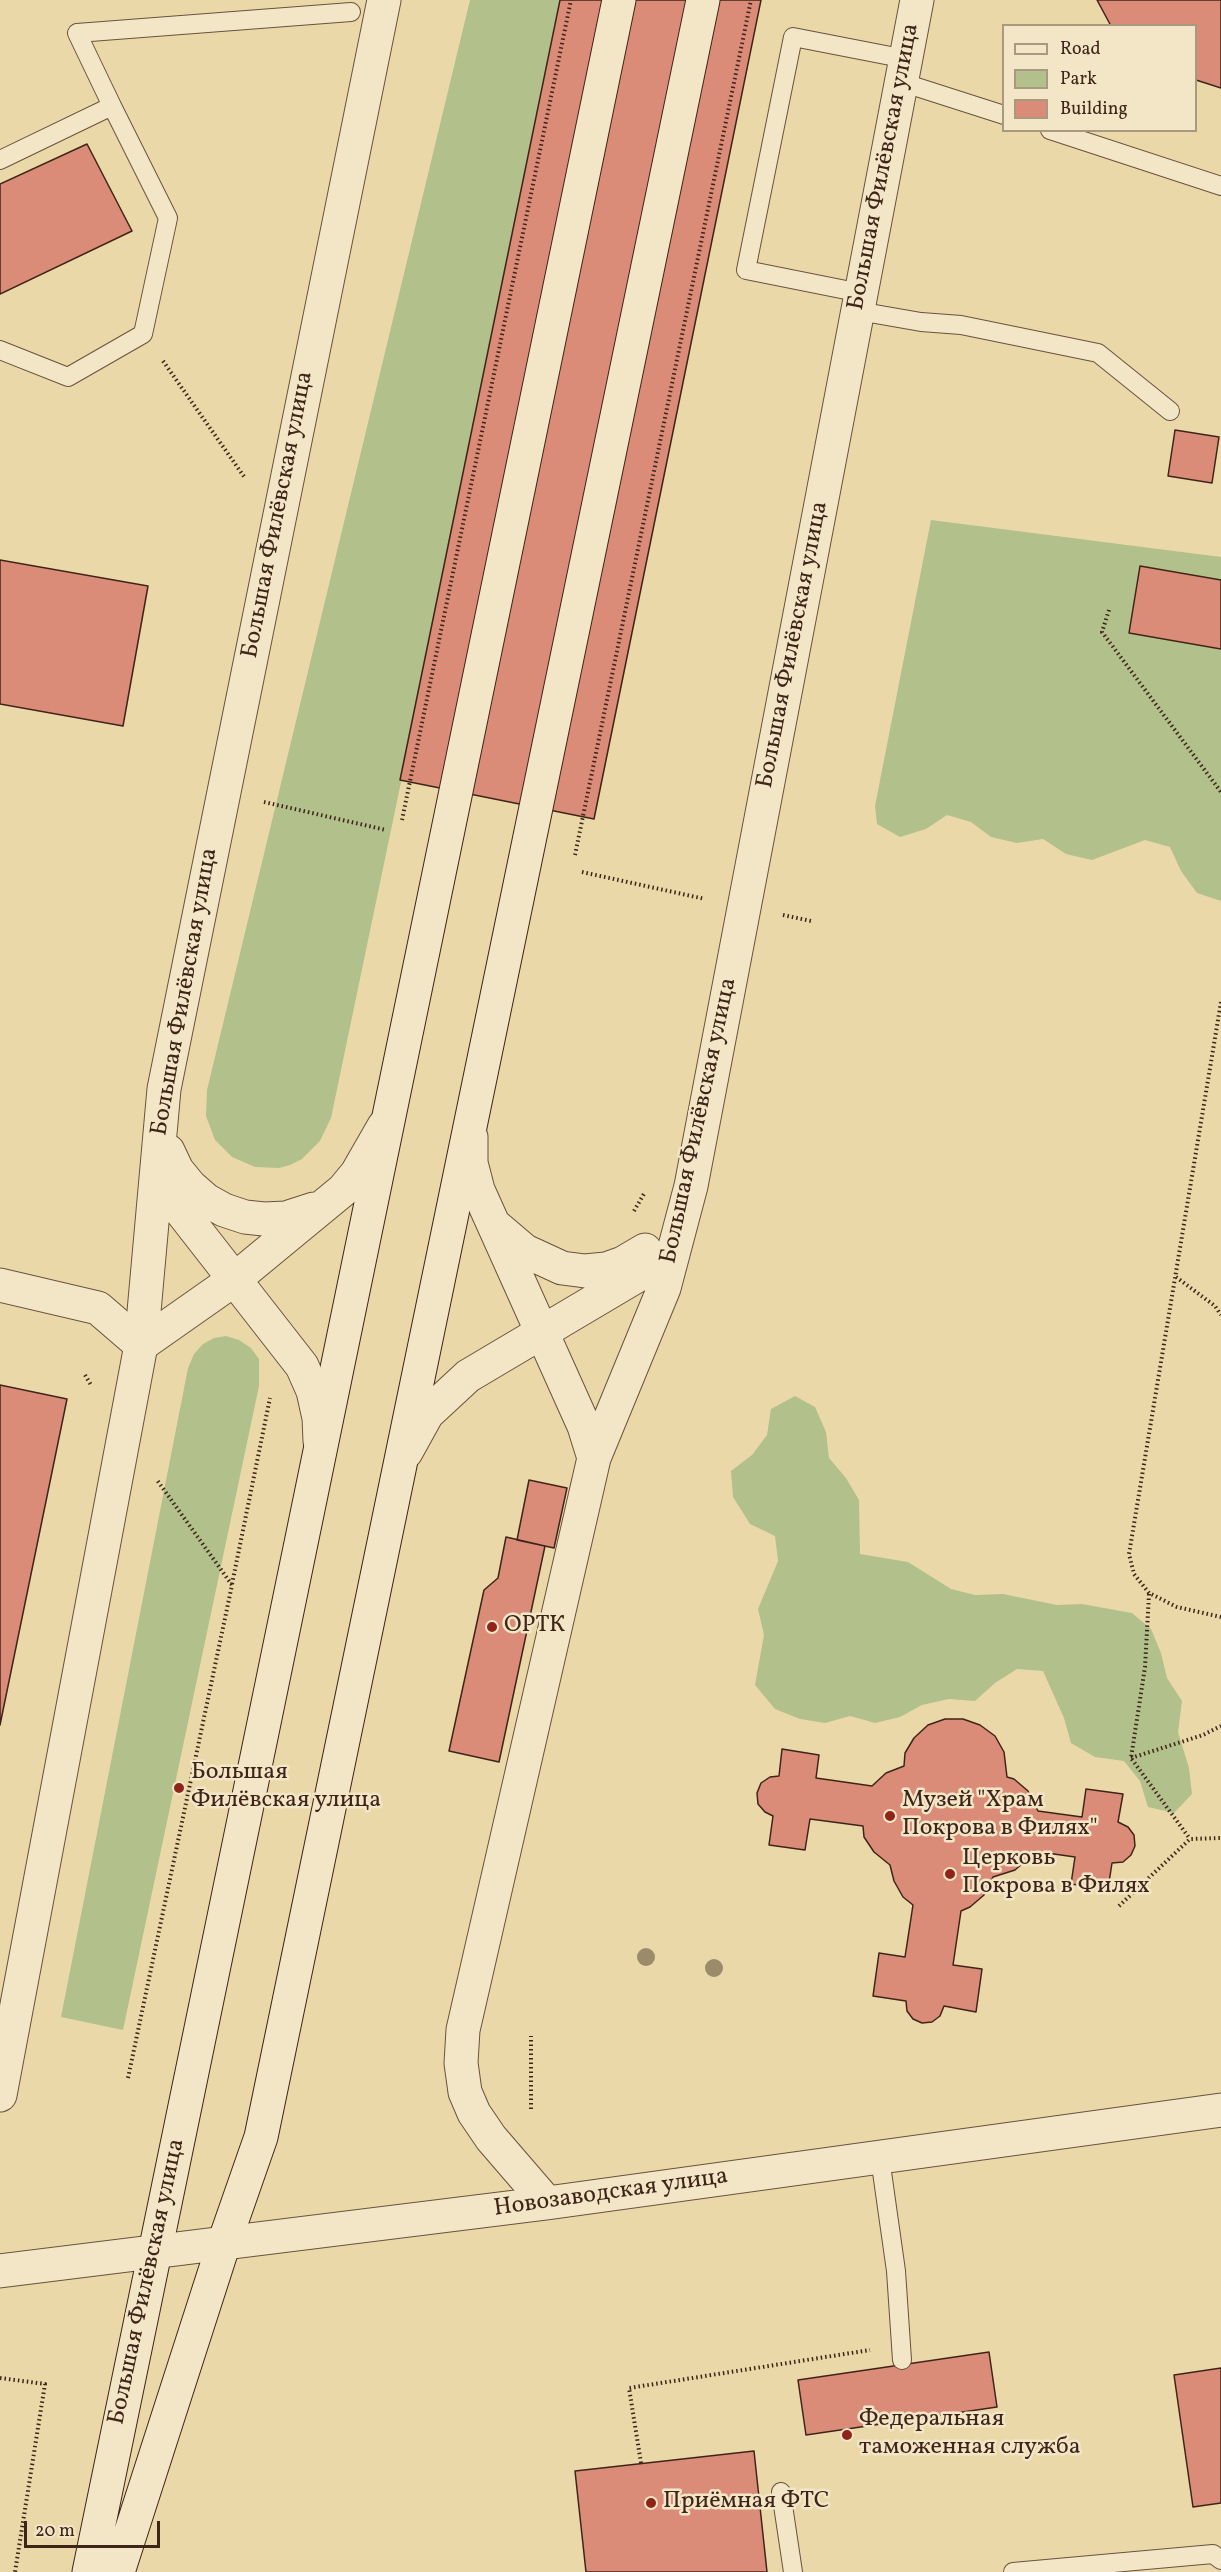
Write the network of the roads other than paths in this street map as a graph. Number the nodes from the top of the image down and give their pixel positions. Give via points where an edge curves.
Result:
1 (384, 0) edge
2 (619, 0) edge
3 (703, 0) edge
4 (917, 0) edge
5 (351, 12) dead end
6 (904, 70) junction
7 (112, 106) junction
8 (1002, 114) edge
9 (1056, 132) edge
10 (0, 160) edge
11 (1221, 186) edge
12 (860, 302) junction
13 (0, 350) edge
14 (1170, 411) dead end
15 (391, 1106) junction
16 (161, 1109) junction
17 (470, 1123) junction
18 (157, 1160) junction
19 (691, 1186) junction
20 (326, 1203) junction
21 (488, 1216) junction
22 (672, 1255) junction
23 (235, 1279) junction
24 (0, 1285) edge
25 (542, 1333) junction
26 (141, 1345) junction
27 (320, 1451) junction
28 (594, 1458) junction
29 (399, 1467) junction
30 (0, 2095) edge
31 (1221, 2110) edge
32 (880, 2158) junction
33 (548, 2203) junction
34 (224, 2243) junction
35 (155, 2251) junction
36 (0, 2271) edge
37 (901, 2352) road end
38 (781, 2492) dead end
39 (1221, 2560) edge
40 (89, 2572) edge
41 (118, 2572) edge
42 (793, 2572) edge
43 (1013, 2572) edge

1 - 16 street, Большая Филёвская улица
2 - 15 street, Большая Филёвская улица
3 - 17 street, Большая Филёвская улица
4 - 6 street, Большая Филёвская улица
5 - 7 lane via 77,33
6 - 8 lane
6 - 12 street, Большая Филёвская улица
6 - 12 lane via 793,37 746,270
7 - 10 lane
7 - 13 lane via 168,218 143,334 68,377
9 - 11 lane
12 - 14 lane via 921,322 961,325 1098,353
12 - 19 street, Большая Филёвская улица
15 - 20 street via 357,1173
15 - 27 street, Большая Филёвская улица
16 - 18 street, Большая Филёвская улица
16 - 20 street via 168,1150 177,1170 215,1205 264,1220 306,1213
17 - 21 street via 471,1163
17 - 29 street, Большая Филёвская улица
18 - 23 street via 161,1178 174,1202
18 - 26 street, Большая Филёвская улица
19 - 21 street via 654,1243 624,1263 606,1269 585,1271 542,1261 504,1235
19 - 22 street, Большая Филёвская улица
20 - 23 street
21 - 25 street
22 - 25 street
22 - 28 street, Большая Филёвская улица via 664,1288
23 - 26 street
23 - 27 street via 302,1366 319,1418
24 - 26 street via 98,1308
25 - 28 street via 584,1426
25 - 29 street via 468,1376 447,1394 423,1421
26 - 30 street, Большая Филёвская улица
27 - 35 street, Большая Филёвская улица
28 - 33 street, Большая Филёвская улица via 463,2030 460,2063 465,2092 474,2113
29 - 34 street, Большая Филёвская улица via 261,2137
31 - 32 street, Новозаводская улица
32 - 33 street, Новозаводская улица
32 - 37 lane via 896,2271
33 - 34 street, Новозаводская улица
34 - 35 street, Новозаводская улица
34 - 41 street, Большая Филёвская улица
35 - 36 street, Новозаводская улица
35 - 40 street, Большая Филёвская улица
38 - 42 lane
39 - 43 lane via 1213,2554

